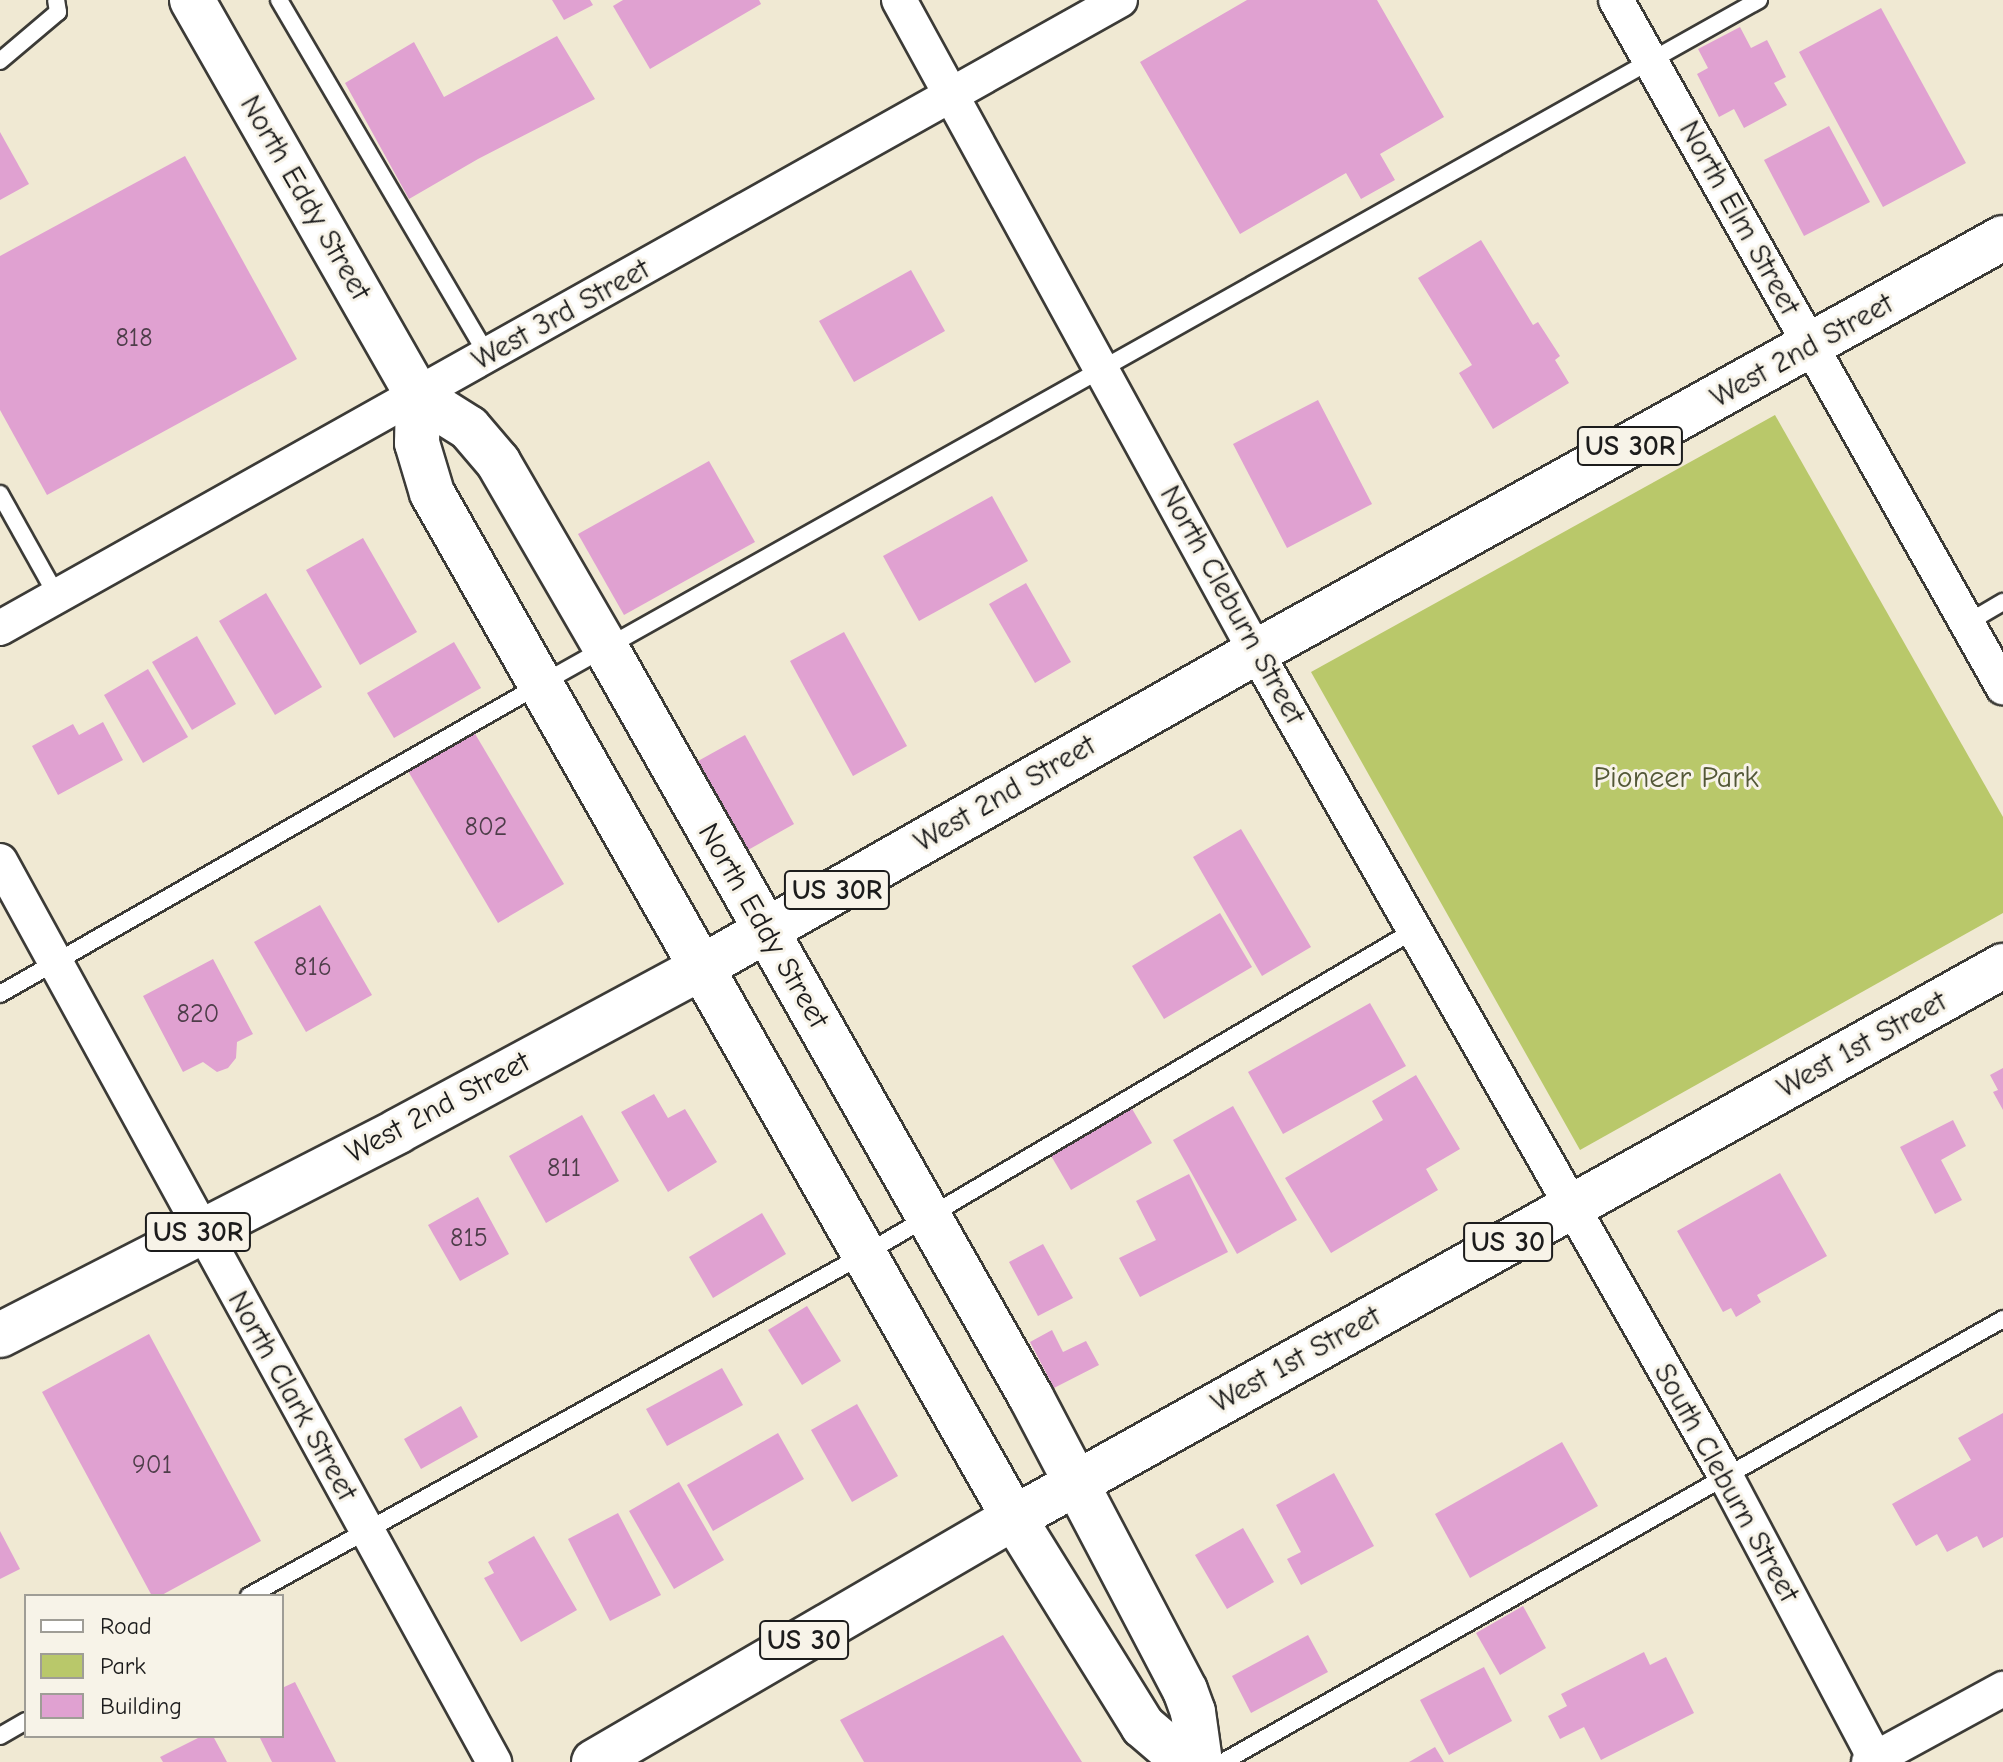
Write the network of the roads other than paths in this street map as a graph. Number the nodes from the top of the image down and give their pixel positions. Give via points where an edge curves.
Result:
1 (56, 0) edge
2 (192, 0) edge
3 (279, 0) edge
4 (899, 0) edge
5 (1120, 0) edge
6 (1616, 0) edge
7 (1759, 0) edge
8 (0, 61) edge
9 (1650, 62) junction
10 (951, 95) junction
11 (2003, 238) edge
12 (1811, 347) junction
13 (488, 356) junction
14 (1103, 370) junction
15 (418, 396) junction
16 (0, 494) edge
17 (57, 596) junction
18 (2003, 602) edge
19 (1967, 623) junction
20 (0, 628) edge
21 (606, 648) junction
22 (1256, 652) junction
23 (541, 684) junction
24 (2003, 687) edge
25 (0, 861) edge
26 (766, 930) junction
27 (1413, 931) junction
28 (55, 962) junction
29 (2003, 966) edge
30 (702, 967) junction
31 (0, 994) edge
32 (1570, 1208) junction
33 (929, 1217) junction
34 (200, 1231) junction
35 (865, 1254) junction
36 (2003, 1319) edge
37 (0, 1335) edge
38 (1725, 1475) junction
39 (1075, 1484) junction
40 (1014, 1518) junction
41 (366, 1530) junction
42 (253, 1594) edge
43 (2003, 1689) edge
44 (24, 1722) edge
45 (0, 1736) edge
46 (1874, 1761) edge
47 (494, 1762) edge
48 (594, 1762) edge
49 (1185, 1762) edge
50 (1200, 1762) edge
51 (1223, 1762) edge

1 - 8 lane via 58,12
2 - 15 main road, North Eddy Street
3 - 13 lane
4 - 10 street, North Cleburn Street
5 - 10 street, West 3rd Street
6 - 9 street, North Elm Street
7 - 9 lane
9 - 12 street, North Elm Street
9 - 14 lane
10 - 13 street, West 3rd Street
10 - 14 street, North Cleburn Street
11 - 12 main road, West 2nd Street / US 30R
12 - 19 street, North Elm Street
12 - 22 main road, West 2nd Street / US 30R
13 - 15 street, West 3rd Street
14 - 21 lane
14 - 22 street, North Cleburn Street
15 - 17 street, West 3rd Street
15 - 21 main road, North Eddy Street via 469,428 498,462
15 - 23 main road via 417,443 432,493
16 - 17 lane
17 - 20 street, West 3rd Street
18 - 19 lane
19 - 24 street, North Elm Street
21 - 23 lane
21 - 26 main road, North Eddy Street
22 - 26 main road, West 2nd Street / US 30R
22 - 27 street, North Cleburn Street
23 - 28 lane
23 - 30 main road
25 - 28 street, North Clark Street
26 - 30 main road, West 2nd Street / US 30R
26 - 33 main road, North Eddy Street
27 - 32 street, North Cleburn Street
27 - 33 lane
28 - 31 lane
28 - 34 street, North Clark Street
29 - 32 main road, West 1st Street / US 30
30 - 34 main road, West 2nd Street / US 30R
30 - 35 main road
32 - 38 street, South Cleburn Street
32 - 39 main road, West 1st Street / US 30
33 - 35 lane
33 - 39 main road, North Eddy Street
34 - 37 main road, West 2nd Street / US 30R
34 - 41 street, North Clark Street
35 - 40 main road
35 - 41 lane
36 - 38 lane
38 - 46 street, South Cleburn Street
38 - 51 lane
39 - 40 main road, West 1st Street / US 30
39 - 50 main road, North Eddy Street via 1185,1690
40 - 48 main road, West 1st Street / US 30
40 - 49 main road via 1143,1726
41 - 42 lane
41 - 47 street, North Clark Street
43 - 46 street
44 - 45 lane

